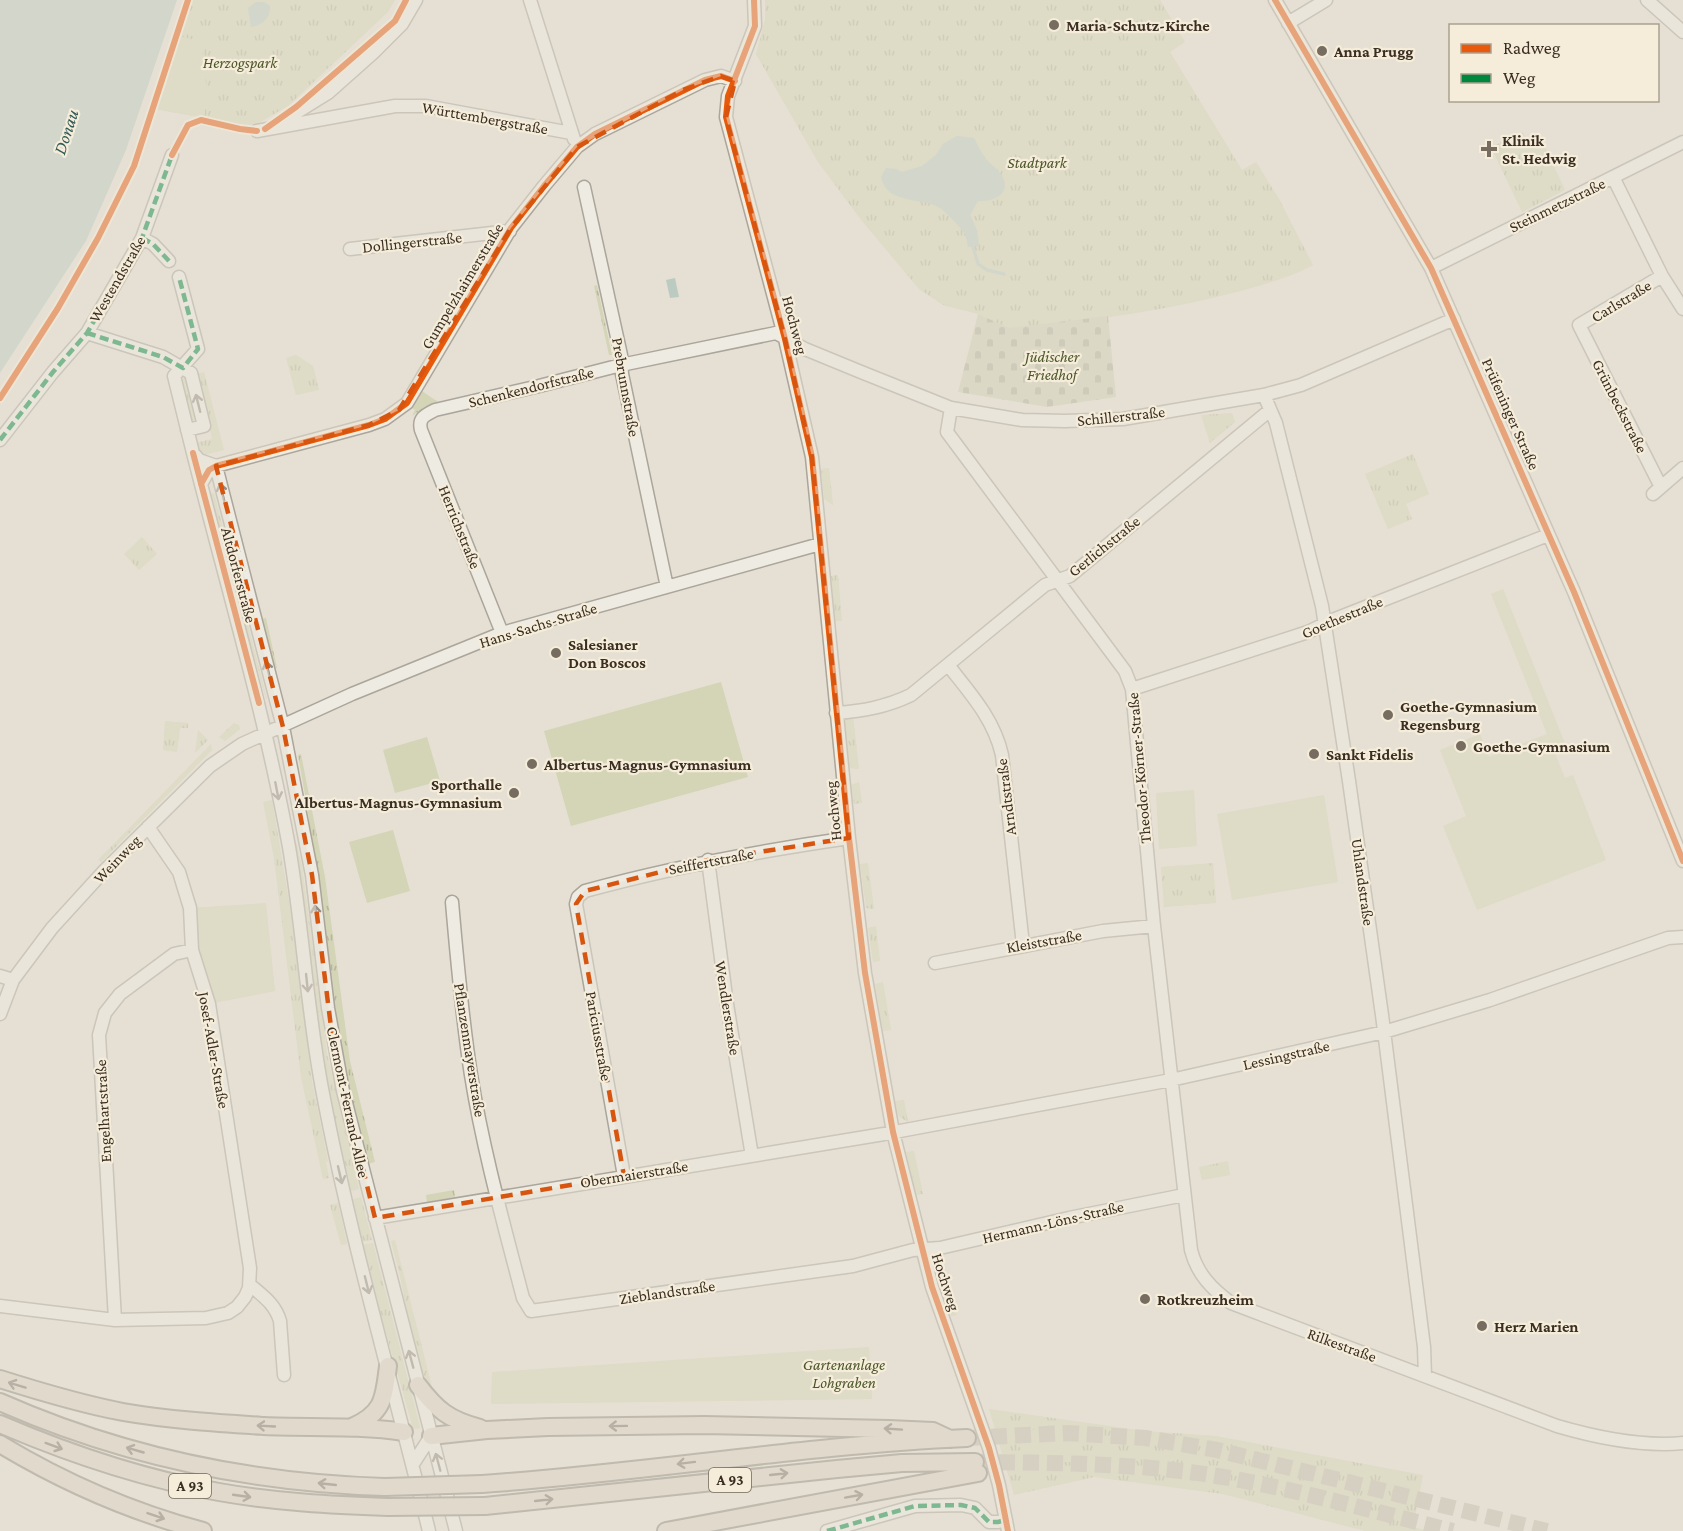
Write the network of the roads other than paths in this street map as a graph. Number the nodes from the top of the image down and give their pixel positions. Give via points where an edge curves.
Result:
1 (416, 0) edge
2 (530, 0) edge
3 (754, 0) edge
4 (1275, 0) edge
5 (1326, 0) edge
6 (1647, 0) edge
7 (1288, 23) junction
8 (1683, 32) edge
9 (735, 81) junction
10 (272, 129) junction
11 (256, 130) dead end
12 (571, 133) junction
13 (1683, 142) edge
14 (577, 147) junction
15 (172, 155) dead end
16 (1613, 177) junction
17 (584, 187) dead end
18 (510, 231) junction
19 (142, 238) junction
20 (350, 249) dead end
21 (169, 261) dead end
22 (1431, 268) junction
23 (1662, 276) junction
24 (179, 277) dead end
25 (1683, 309) edge
26 (1454, 319) junction
27 (1579, 326) joint
28 (87, 333) junction
29 (786, 339) junction
30 (621, 365) junction
31 (183, 368) junction
32 (1263, 395) junction
33 (951, 408) junction
34 (1270, 410) junction
35 (420, 422) joint
36 (187, 430) junction
37 (0, 440) edge
38 (193, 453) junction
39 (216, 465) junction
40 (1683, 468) edge
41 (201, 484) junction
42 (1548, 535) junction
43 (820, 544) junction
44 (1057, 580) junction
45 (667, 587) junction
46 (1324, 624) junction
47 (502, 633) junction
48 (948, 665) junction
49 (1132, 689) junction
50 (836, 713) junction
51 (283, 727) junction
52 (266, 733) junction
53 (148, 827) junction
54 (849, 838) junction
55 (708, 860) junction
56 (1683, 860) edge
57 (578, 897) joint
58 (452, 902) dead end
59 (1154, 926) junction
60 (1683, 928) edge
61 (1683, 937) edge
62 (1668, 938) junction
63 (1023, 945) junction
64 (192, 950) junction
65 (935, 963) dead end
66 (0, 976) edge
67 (13, 980) junction
68 (0, 1014) edge
69 (1384, 1032) junction
70 (1171, 1080) junction
71 (893, 1132) junction
72 (752, 1156) junction
73 (624, 1176) junction
74 (1184, 1194) junction
75 (497, 1197) junction
76 (375, 1218) junction
77 (922, 1251) junction
78 (250, 1285) junction
79 (0, 1306) edge
80 (115, 1320) junction
81 (388, 1366) junction
82 (284, 1375) dead end
83 (1425, 1376) junction
84 (0, 1379) edge
85 (418, 1385) junction
86 (0, 1402) edge
87 (0, 1424) edge
88 (351, 1427) junction
89 (487, 1430) junction
90 (404, 1432) junction
91 (431, 1436) junction
92 (967, 1438) tunnel mouth
93 (950, 1439) junction
94 (1683, 1443) edge
95 (0, 1444) edge
96 (413, 1464) junction
97 (1007, 1525) edge
98 (455, 1530) edge
99 (203, 1531) edge
100 (429, 1531) edge
101 (666, 1531) edge
102 (827, 1531) edge

1 - 10 street via 402,24 373,53 328,93
2 - 12 street
3 - 9 street, Hochweg via 755,26
4 - 7 street, Prüfeninger Straße
5 - 7 street
6 - 8 street
7 - 22 street, Prüfeninger Straße
9 - 14 street, Gumpelzhaimerstraße via 721,76 705,80 595,134
9 - 29 street, Hochweg via 728,96 726,117
10 - 11 street, Württembergstraße
10 - 12 street, Württembergstraße via 395,106 426,106
12 - 14 street
13 - 16 street, Steinmetzstraße
14 - 18 street, Gumpelzhaimerstraße
15 - 19 street, Westendstraße
16 - 22 street, Steinmetzstraße
16 - 23 street
17 - 30 street, Prebrunnstraße
18 - 20 street, Dollingerstraße
18 - 39 street, Gumpelzhaimerstraße via 407,403 399,410 369,425
19 - 21 street
19 - 28 street, Westendstraße
22 - 26 street, Prüfeninger Straße
23 - 25 street
23 - 27 street, Carlstraße
24 - 31 street, Altdorferstraße via 198,349
26 - 32 street, Schillerstraße via 1301,385
26 - 42 street, Prüfeninger Straße
27 - 40 street, Grünbeckstraße via 1657,490
28 - 31 street, Westendstraße via 163,357
28 - 37 street, Westendstraße
29 - 30 street, Schenkendorfstraße via 776,333
29 - 33 street, Schillerstraße
29 - 43 street, Hochweg via 812,457
30 - 35 street, Schenkendorfstraße via 435,410
30 - 45 street, Prebrunnstraße
31 - 36 street, Altdorferstraße via 174,376
36 -> 31 street via 204,426 191,373
32 - 33 street, Schillerstraße via 1099,420 1022,420
32 - 34 street, Uhlandstraße
33 - 44 street, Theodor-Körner-Straße via 947,432
34 - 44 street, Gerlichstraße via 1070,576
34 - 46 street, Uhlandstraße
35 - 47 street, Herrichstraße
36 - 38 street, Altdorferstraße
38 - 39 street via 199,460
38 - 41 street, Altdorferstraße
39 - 41 street
51 -> 39 street, Altdorferstraße
41 - 52 street, Altdorferstraße
42 - 46 street, Goethestraße
42 - 56 street, Prüfeninger Straße
43 - 45 street, Hans-Sachs-Straße
43 - 50 street, Hochweg
44 - 48 street, Gerlichstraße via 1045,585
44 - 49 street, Theodor-Körner-Straße via 1125,671
45 - 47 street, Hans-Sachs-Straße
46 - 49 street, Goethestraße
46 - 69 street, Uhlandstraße
47 - 51 street, Hans-Sachs-Straße via 352,694
48 - 50 street, Gerlichstraße via 911,695 893,704
48 - 63 street, Arndtstraße via 985,713 998,740
49 - 59 street, Theodor-Körner-Straße
50 - 54 street, Hochweg
51 - 52 street, Hans-Sachs-Straße
76 -> 51 street, Clermont-Ferrand-Allee via 334,1052 312,875
52 - 53 street, Weinweg via 210,766
52 -> 81 street, Clermont-Ferrand-Allee via 289,846 322,1092
53 - 64 street, Josef-Adler-Straße via 179,872 190,908
53 - 67 street, Weinweg via 52,928
54 - 55 street, Seiffertstraße
54 - 71 street, Hochweg via 865,973
55 - 57 street, Seiffertstraße via 585,891
55 - 72 street, Wendlerstraße
57 - 73 street, Pariciusstraße via 576,904
58 - 75 street, Pflanzenmayerstraße via 472,1078
59 - 63 street, Kleiststraße
59 - 70 street, Theodor-Körner-Straße
60 - 62 street, Lessingstraße
61 - 62 street, Lessingstraße
62 - 69 street, Lessingstraße
63 - 65 street, Kleiststraße
64 - 78 street, Josef-Adler-Straße via 209,1004
64 - 80 street, Engelhartstraße via 174,954 120,994 105,1014 99,1035
66 - 67 street
67 - 68 street, Weinweg
69 - 70 street, Lessingstraße
69 - 83 street, Uhlandstraße
70 - 71 street, Lessingstraße
70 - 74 street, Rilkestraße
71 - 72 street, Obermaierstraße
71 - 77 street, Hochweg
72 - 73 street, Obermaierstraße
73 - 75 street, Obermaierstraße
74 - 77 street, Hermann-Löns-Straße
74 - 83 street, Rilkestraße via 1194,1261 1225,1299
75 - 76 street, Obermaierstraße
75 - 77 street, Zieblandstraße via 523,1298 531,1311 853,1266
85 -> 76 street, Clermont-Ferrand-Allee
77 - 97 street, Hochweg via 989,1448
78 - 80 street via 245,1297 228,1313
78 - 82 street via 277,1312
79 - 80 street
81 - 88 highway via 380,1406 366,1421
81 - 90 street, Clermont-Ferrand-Allee
83 - 94 street, Rilkestraße via 1587,1435 1634,1442
88 -> 84 highway via 253,1425 124,1412
85 - 89 highway via 451,1418
85 - 91 street, Clermont-Ferrand-Allee
93 -> 86 highway, A 93, bridge via 482,1484 343,1486 259,1477 168,1460 52,1424
87 - 101 highway, A 93, bridge via 102,1463 217,1492 338,1506 485,1506 902,1463 977,1468
88 - 90 highway
89 - 91 highway
93 -> 89 highway via 933,1431 812,1426
90 - 91 street
90 - 96 street, Clermont-Ferrand-Allee
91 - 96 street
98 -> 91 street, Clermont-Ferrand-Allee
92 - 93 highway, A 93
95 -> 99 highway via 96,1493
96 - 100 street, Clermont-Ferrand-Allee
97 - 102 street, Hochweg via 985,1521 975,1508 961,1505 915,1506

